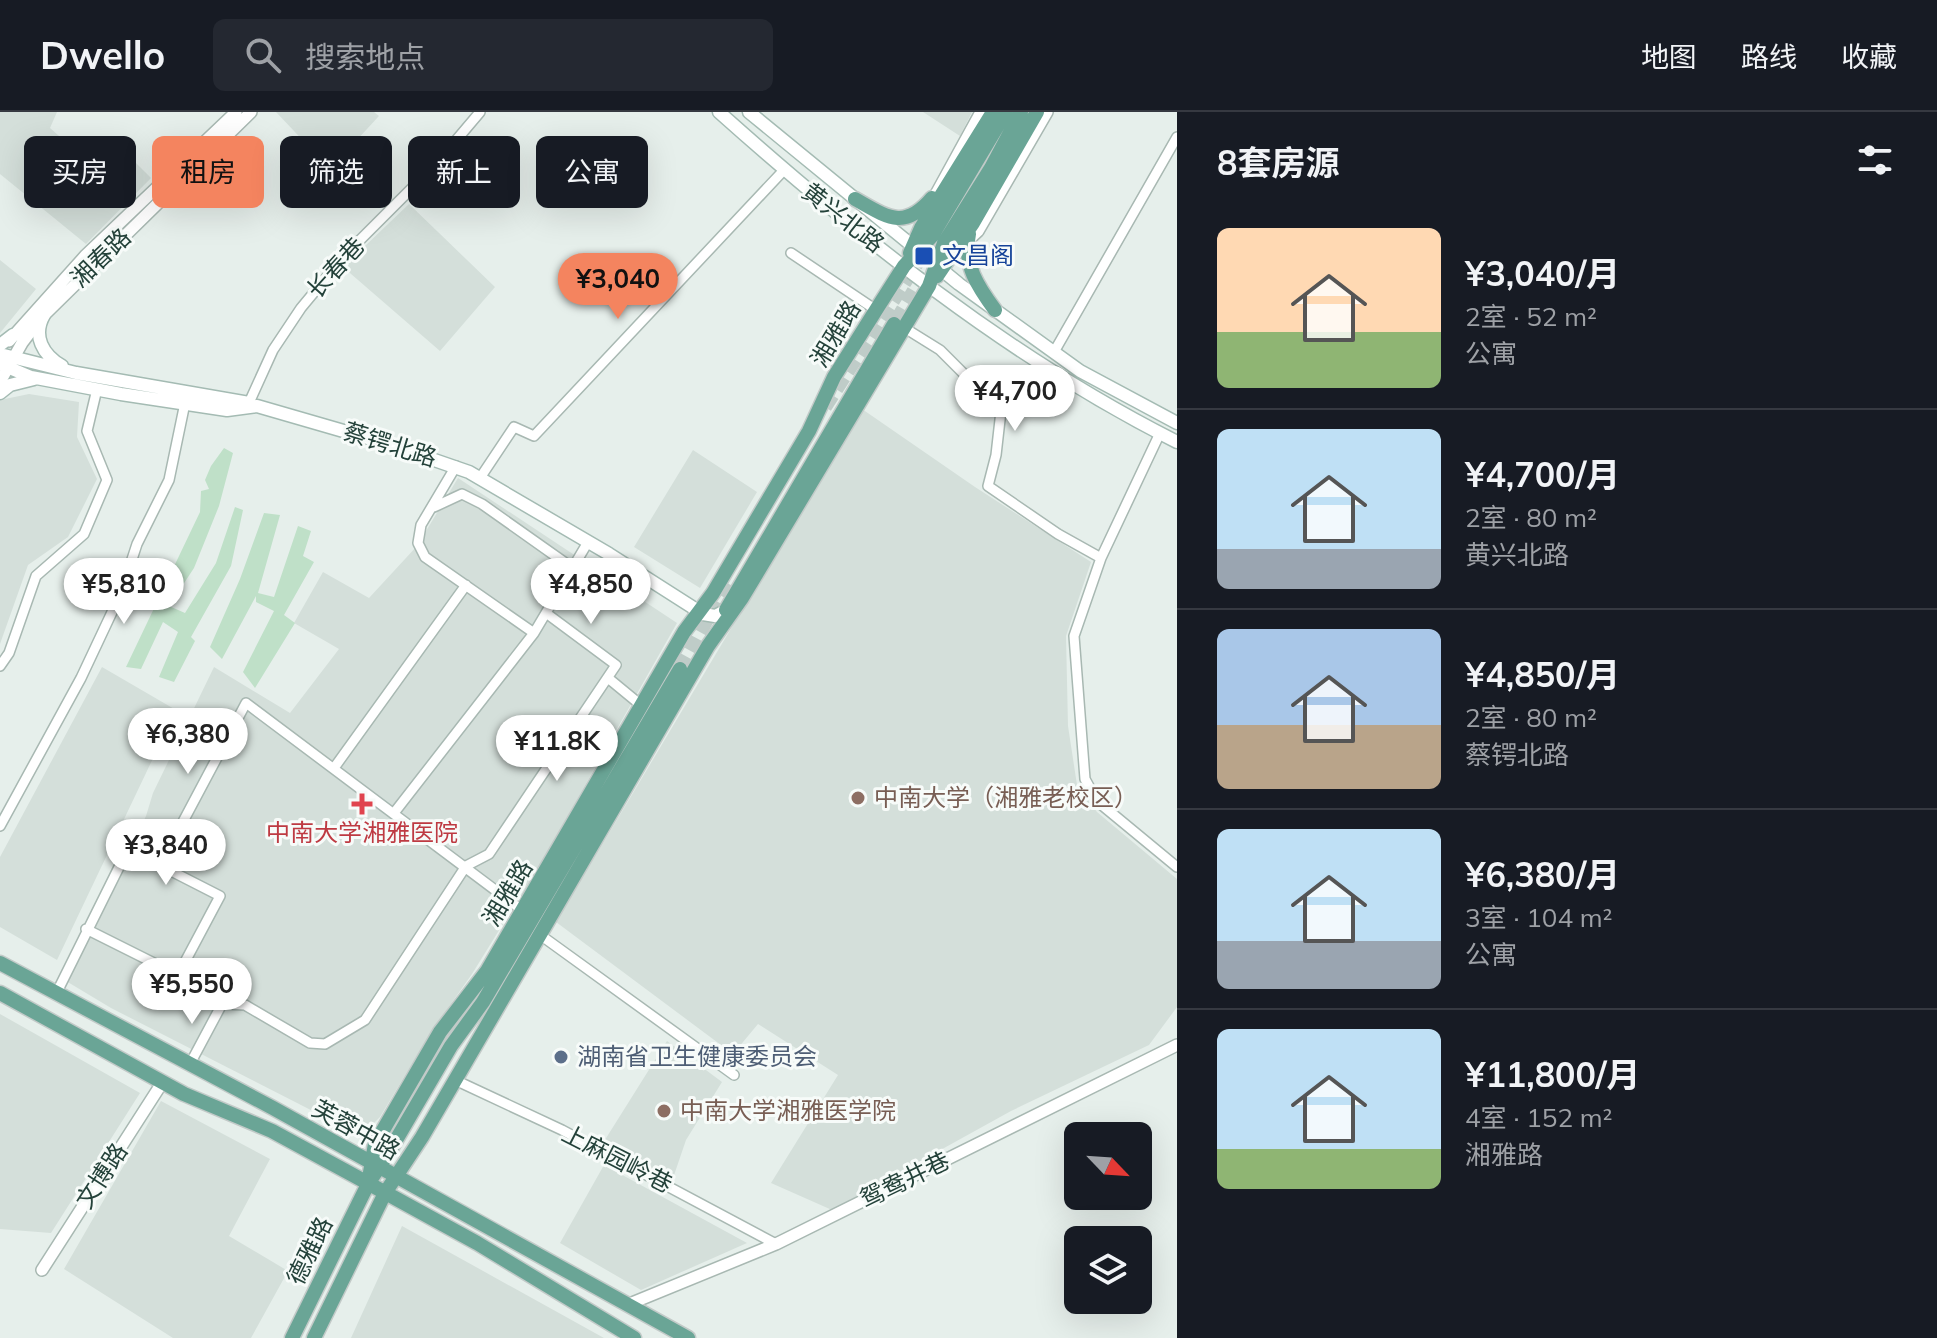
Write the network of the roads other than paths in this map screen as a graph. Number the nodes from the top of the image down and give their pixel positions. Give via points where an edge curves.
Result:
1 (236, 112) edge
2 (251, 112) edge
3 (480, 112) edge
4 (719, 112) edge
5 (749, 112) edge
6 (981, 112) edge
7 (993, 112) edge
8 (1006, 112) edge
9 (1021, 112) edge
10 (1037, 112) edge
11 (1047, 112) edge
12 (1177, 137) edge
13 (959, 168) junction
14 (784, 170) junction
15 (936, 194) junction
16 (855, 199) junction
17 (973, 223) junction
18 (921, 228) junction
19 (968, 241) junction
20 (915, 249) junction
21 (791, 253) dead end
22 (953, 254) junction
23 (904, 266) junction
24 (939, 268) junction
25 (929, 286) junction
26 (876, 310) junction
27 (995, 310) junction
28 (44, 315) junction
29 (900, 324) junction
30 (13, 335) junction
31 (0, 345) edge
32 (1054, 352) junction
33 (4, 359) edge
34 (76, 373) junction
35 (39, 378) junction
36 (0, 382) edge
37 (97, 389) junction
38 (0, 393) edge
39 (185, 403) junction
40 (249, 404) junction
41 (1177, 423) edge
42 (1160, 433) junction
43 (1177, 442) edge
44 (456, 466) junction
45 (480, 478) junction
46 (431, 509) junction
47 (588, 542) junction
48 (1101, 558) junction
49 (571, 567) junction
50 (466, 585) junction
51 (742, 598) junction
52 (699, 612) junction
53 (546, 613) junction
54 (724, 613) junction
55 (534, 633) junction
56 (708, 646) junction
57 (0, 666) edge
58 (680, 669) tunnel mouth
59 (608, 678) junction
60 (642, 706) junction
61 (334, 768) junction
62 (394, 813) junction
63 (0, 826) edge
64 (160, 865) junction
65 (466, 866) junction
66 (1177, 867) edge
67 (523, 911) junction
68 (86, 929) junction
69 (539, 934) junction
70 (0, 963) edge
71 (178, 975) junction
72 (0, 993) edge
73 (56, 994) junction
74 (222, 1004) junction
75 (1177, 1045) edge
76 (190, 1064) junction
77 (734, 1075) dead end
78 (455, 1080) junction
79 (162, 1083) junction
80 (375, 1165) junction
81 (396, 1177) junction
82 (368, 1184) junction
83 (385, 1193) junction
84 (776, 1244) junction
85 (42, 1270) dead end
86 (627, 1305) junction
87 (292, 1338) edge
88 (314, 1338) edge
89 (634, 1338) edge
90 (688, 1338) edge

1 - 30 street, 湘春路 via 86,255
2 - 28 street, 湘春路
3 - 40 street, 长春巷 via 301,308 273,350
4 - 14 main road, 黄兴北路
5 - 16 main road, 黄兴北路
6 - 15 street
7 - 13 main road
8 - 20 main road, 湘雅路 via 932,236
9 - 24 main road, 湘雅路 via 944,243
10 - 17 main road
11 - 19 street
12 - 32 street
13 - 15 main road
13 - 18 main road
14 - 23 main road, 黄兴北路
14 - 45 street via 534,436 514,427
15 - 16 main road via 916,215 900,219
15 - 18 street
16 - 20 main road, 黄兴北路
17 - 19 main road
17 - 22 main road
18 - 20 main road
19 - 22 street
19 - 27 main road via 971,271
20 - 23 main road, 湘雅路
20 - 24 main road, 黄兴北路
21 - 26 street
22 - 24 main road
23 - 25 main road, 黄兴北路
23 - 26 main road, 湘雅路
24 - 25 main road, 湘雅路
24 - 27 main road, 黄兴北路
25 - 29 main road, 湘雅路
25 - 42 main road, 黄兴北路 via 1043,367
26 - 52 main road, 湘雅路
27 - 32 main road, 黄兴北路
28 - 33 street, 湘春路
28 - 34 main road via 38,332 42,347 51,359
29 - 48 street via 940,350 1001,411 988,486
29 - 51 main road, 湘雅路
29 - 54 main road, 湘雅路
30 - 31 main road
30 - 33 street, 湘春路
32 - 41 main road, 黄兴北路
33 - 34 main road, 蔡锷北路
33 - 35 main road, 蔡锷北路
33 - 36 street, 湘春路
34 - 40 main road, 蔡锷北路
35 - 37 main road, 蔡锷北路
35 - 38 main road
37 - 39 main road, 蔡锷北路
37 - 57 street via 87,431 107,480 84,534 36,576
39 - 40 main road, 蔡锷北路 via 227,410
39 - 63 street via 169,480 137,544 121,593
40 - 44 main road, 蔡锷北路
42 - 43 main road, 黄兴北路
42 - 48 street
44 - 45 main road, 蔡锷北路
44 - 46 street
45 - 47 main road, 蔡锷北路
46 - 49 street via 462,494
46 - 50 street via 418,543 425,557
47 - 49 street
47 - 52 main road, 蔡锷北路
48 - 66 street via 1074,636 1085,779 1097,801
49 - 53 street
50 - 55 street
50 - 61 street
51 - 54 main road
51 - 56 main road, 湘雅路
52 - 54 main road, 蔡锷北路
52 - 60 main road, 湘雅路
53 - 55 street
53 - 59 street via 616,665
54 - 56 main road, 湘雅路
55 - 62 street
56 - 69 main road, 湘雅路
58 - 80 main road, 湘雅路 via 500,976
59 - 60 street
59 - 65 street via 489,854
60 - 67 main road, 湘雅路
61 - 62 street
61 - 64 street via 246,703
62 - 65 street
64 - 68 street via 128,849
64 - 71 street via 220,896
65 - 67 street
65 - 74 street via 365,1020 341,1036 325,1044 310,1043 245,1005
67 - 80 main road, 湘雅路 via 478,985 440,1032 375,1144
68 - 71 street
68 - 73 street
69 - 77 street
69 - 78 main road, 湘雅路
70 - 73 main road, 芙蓉中路
71 - 74 street
72 - 79 main road, 芙蓉中路
73 - 76 main road, 芙蓉中路
74 - 76 street
75 - 84 street, 鸳鸯井巷
76 - 80 main road, 芙蓉中路
78 - 81 main road, 湘雅路
78 - 84 street, 上麻园岭巷 via 562,1130
79 - 82 main road, 芙蓉中路 via 272,1131
79 - 85 street, 文博路
80 - 81 main road, 芙蓉中路
80 - 82 main road, 湘雅路
81 - 83 main road, 湘雅路
81 - 86 main road, 芙蓉中路
82 - 83 main road, 芙蓉中路
82 - 87 main road, 德雅路
83 - 88 main road, 德雅路
83 - 89 main road, 芙蓉中路
84 - 86 street, 鸳鸯井巷
86 - 90 main road, 芙蓉中路

